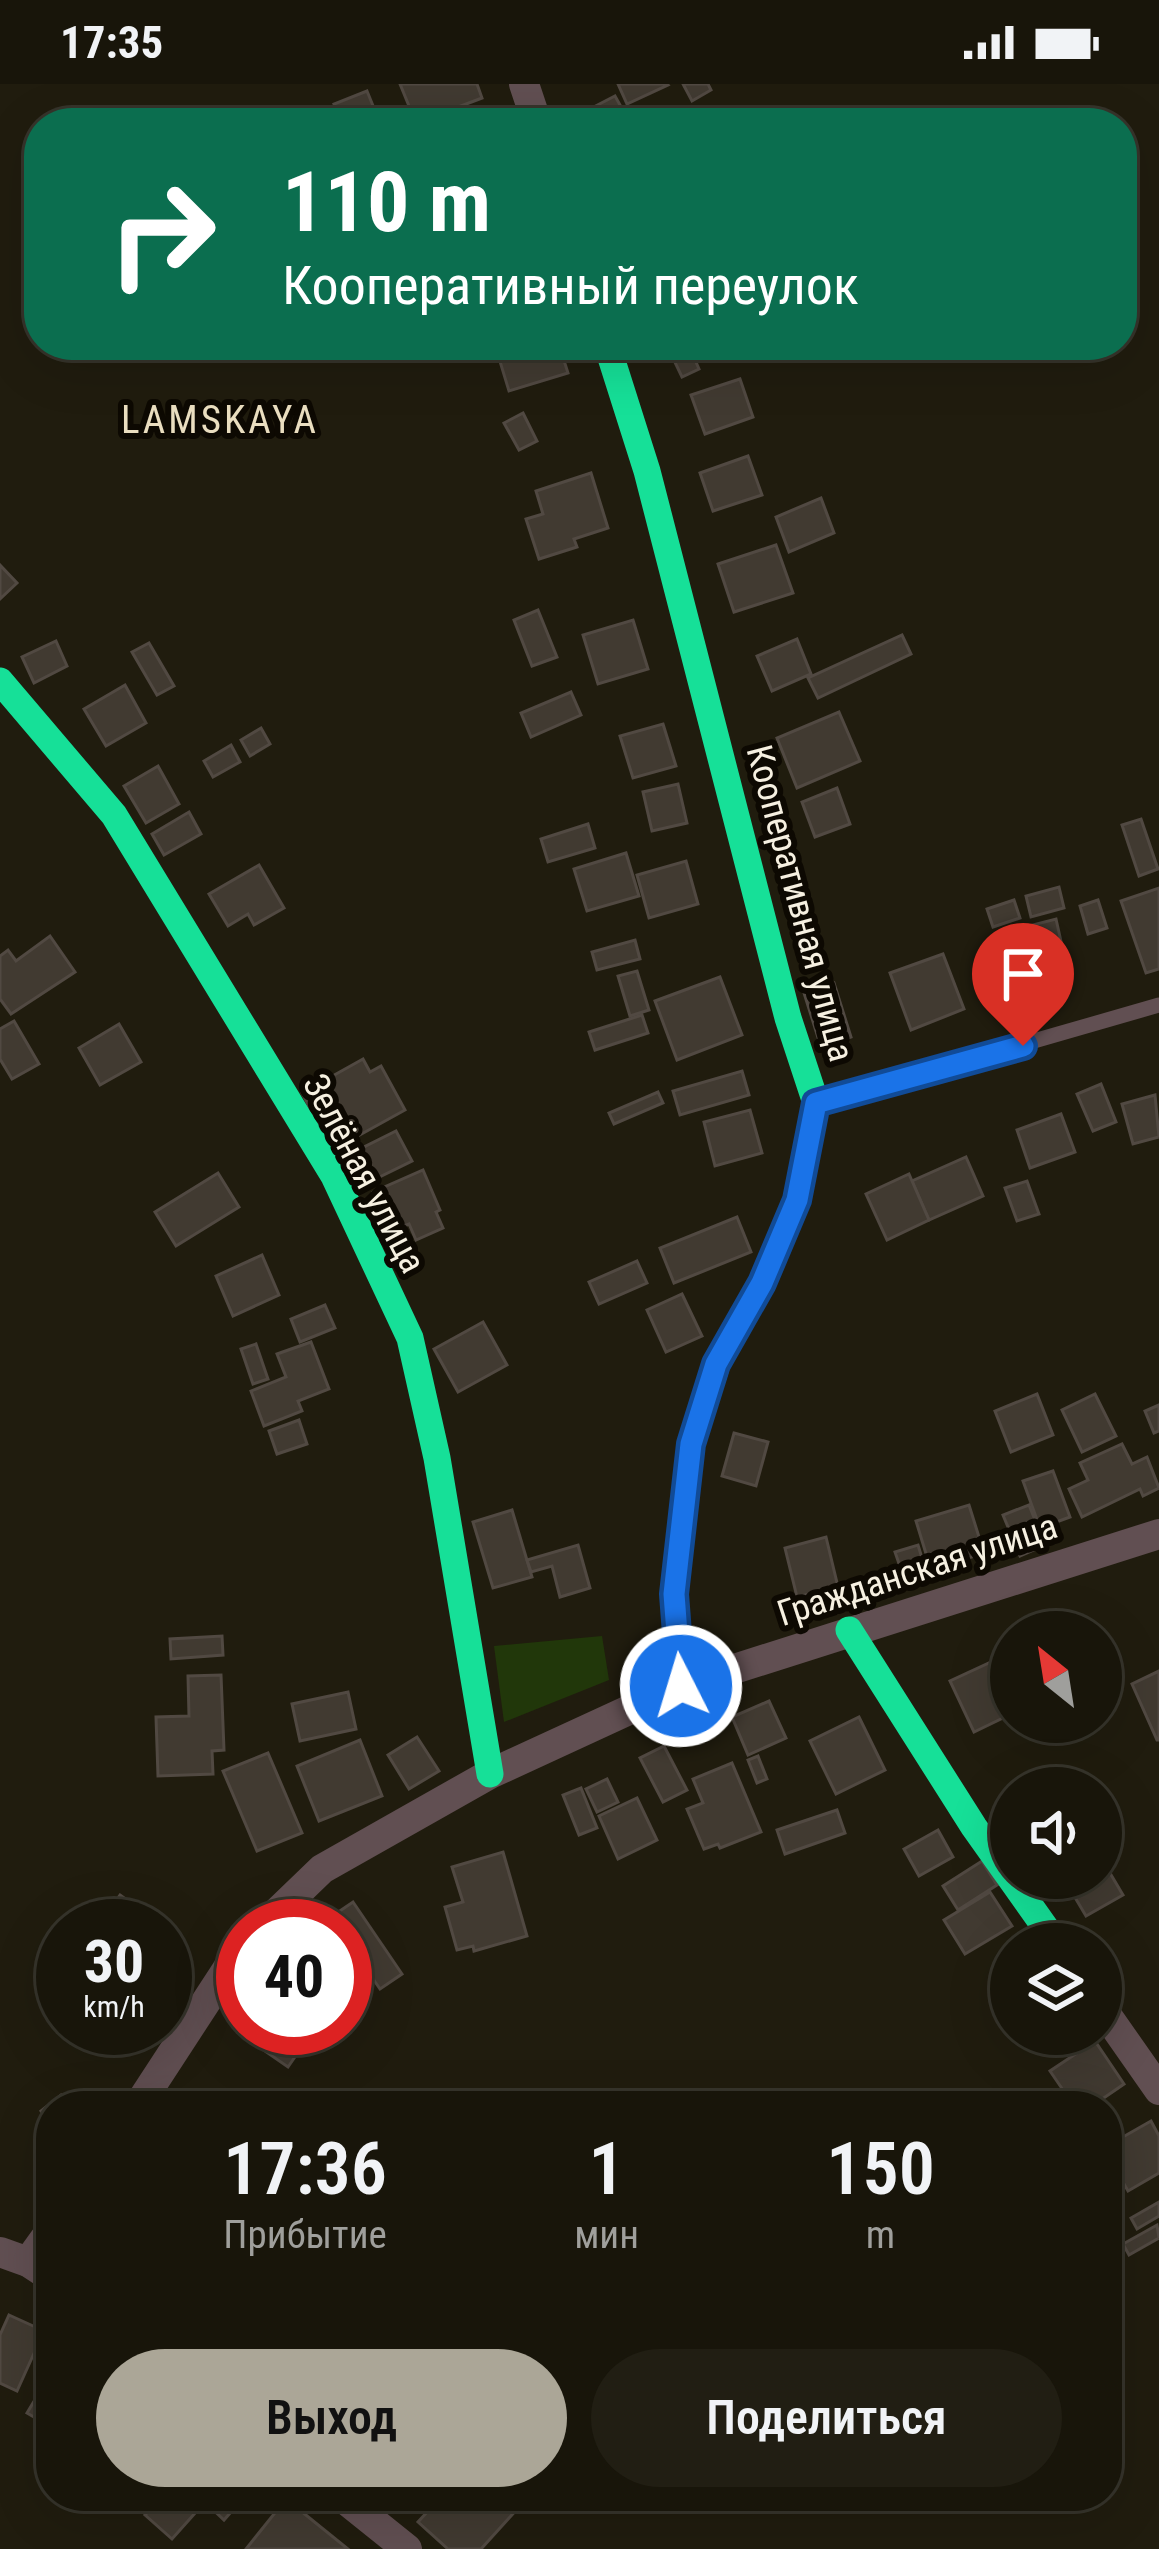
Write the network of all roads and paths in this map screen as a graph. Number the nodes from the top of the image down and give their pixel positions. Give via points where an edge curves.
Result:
1 (612, 360) edge
2 (0, 681) edge
3 (1159, 1006) edge
4 (816, 1103) junction
5 (1159, 1534) edge
6 (849, 1630) junction
7 (681, 1686) junction
8 (490, 1774) junction
9 (290, 1899) edge
10 (1042, 1923) edge
11 (216, 1986) edge
12 (1122, 2037) edge
13 (1159, 2090) edge
14 (148, 2091) edge
15 (359, 2511) edge
16 (406, 2549) edge

1 - 4 street, Кооперативная улица
2 - 8 street, Зелёная улица via 114,814 334,1176 410,1338
3 - 4 lane
4 - 7 street, Кооперативная улица via 797,1200 716,1364 691,1444 674,1594
5 - 6 street, Гражданская улица
6 - 7 street, Гражданская улица
6 - 10 street
7 - 8 street, Гражданская улица
8 - 9 street, Гражданская улица via 322,1869
11 - 14 street
12 - 13 street
15 - 16 street

